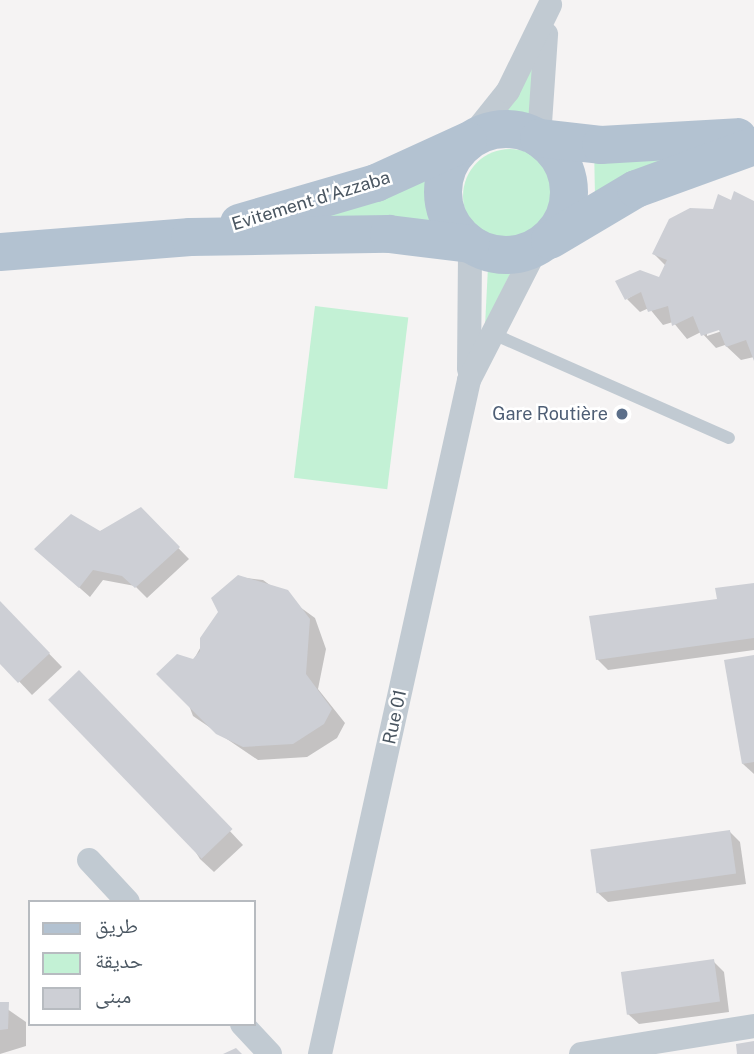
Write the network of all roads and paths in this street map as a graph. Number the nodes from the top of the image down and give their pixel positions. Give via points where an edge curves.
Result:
1 (550, 2) edge
2 (754, 135) edge
3 (539, 138) junction
4 (468, 141) junction
5 (754, 146) edge
6 (190, 237) junction
7 (470, 244) junction
8 (536, 249) junction
9 (0, 252) edge
10 (490, 333) junction
11 (469, 380) junction
12 (729, 438) dead end
13 (89, 860) dead end
14 (126, 900) edge
15 (244, 1026) edge
16 (754, 1026) edge
17 (270, 1054) edge
18 (320, 1054) edge
19 (581, 1054) edge

1 - 3 street
1 - 4 street via 508,91
2 - 3 main road via 601,145
3 - 4 main road via 508,128
3 - 8 main road via 560,159 569,193 560,226
4 - 6 main road, Evitement d'Azzaba via 376,183
4 - 7 main road via 447,167 443,193 449,218
5 - 8 main road via 619,197
6 - 7 main road, Evitement d'Azzaba via 389,234
6 - 9 main road, Evitement d'Azzaba
7 - 8 main road via 495,254
7 - 11 street
8 - 10 street
10 - 11 street
10 - 12 lane
11 - 18 street, Rue 01
13 - 14 street
15 - 17 street
16 - 19 street

